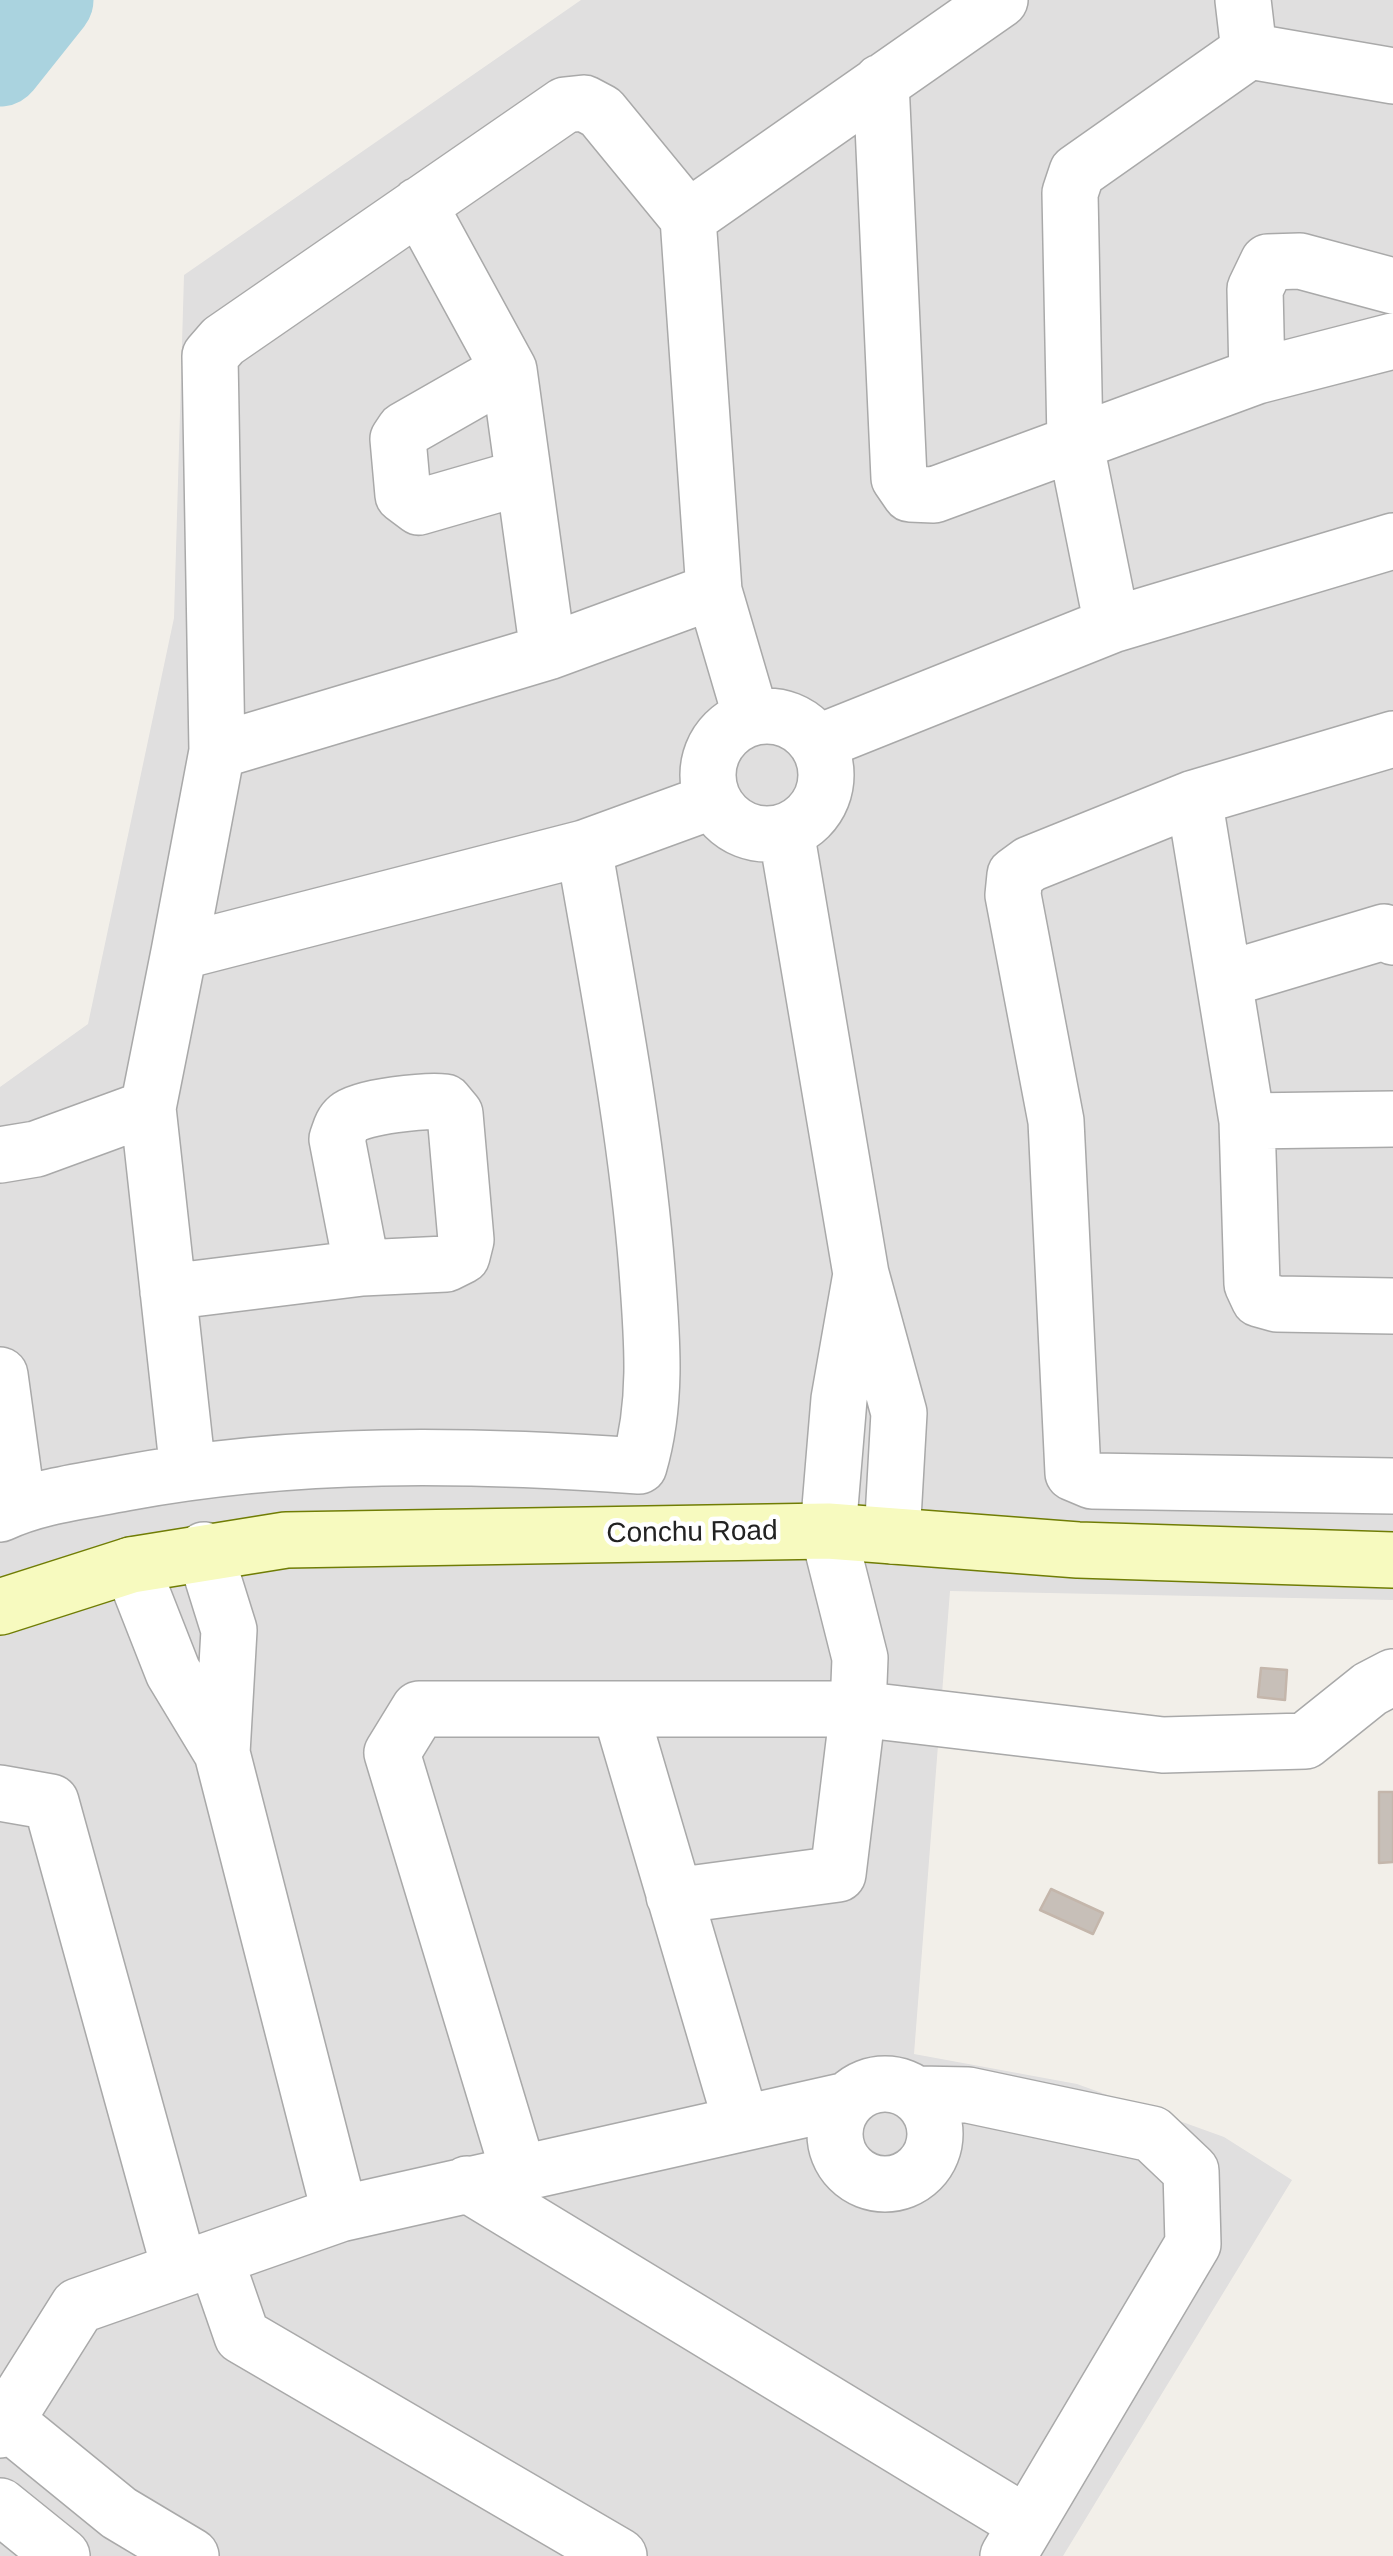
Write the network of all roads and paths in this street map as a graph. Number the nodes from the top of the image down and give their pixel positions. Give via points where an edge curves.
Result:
1 (1000, 0) edge
2 (1246, 26) edge
3 (1393, 76) edge
4 (881, 82) junction
5 (420, 205) junction
6 (688, 218) junction
7 (1393, 286) edge
8 (1393, 341) edge
9 (509, 370) junction
10 (1256, 376) junction
11 (1076, 441) junction
12 (523, 477) junction
13 (1393, 541) edge
14 (714, 591) junction
15 (1112, 624) junction
16 (548, 652) junction
17 (751, 717) junction
18 (1393, 740) edge
19 (817, 743) junction
20 (218, 751) junction
21 (1194, 798) junction
22 (713, 801) junction
23 (786, 832) junction
24 (584, 848) junction
25 (1393, 937) edge
26 (179, 952) junction
27 (1224, 980) junction
28 (148, 1108) junction
29 (1393, 1120) edge
30 (1247, 1121) junction
31 (0, 1156) edge
32 (362, 1268) dead end
33 (861, 1274) junction
34 (168, 1292) junction
35 (1393, 1306) edge
36 (0, 1375) edge
37 (188, 1472) junction
38 (1393, 1486) edge
39 (9, 1510) edge
40 (828, 1531) junction
41 (892, 1536) junction
42 (204, 1550) junction
43 (1393, 1560) edge
44 (130, 1565) junction
45 (0, 1607) edge
46 (1393, 1677) edge
47 (620, 1710) junction
48 (858, 1710) junction
49 (222, 1754) junction
50 (0, 1793) edge
51 (674, 1896) junction
52 (918, 2094) junction
53 (847, 2100) junction
54 (741, 2121) junction
55 (519, 2172) junction
56 (467, 2184) junction
57 (340, 2214) junction
58 (198, 2264) junction
59 (3, 2425) edge
60 (0, 2506) edge
61 (1018, 2540) edge
62 (62, 2556) edge
63 (190, 2556) edge
64 (619, 2556) edge

1 - 4 street
2 - 3 street
2 - 11 street via 1077,172 1070,193
4 - 6 street
4 - 11 street via 899,478 910,494 934,495
5 - 6 street via 565,105 584,103 601,112
5 - 9 street
5 - 20 street via 223,340 210,356
6 - 14 street
7 - 10 street via 1300,261 1268,262 1255,288
8 - 10 street
9 - 12 street
9 - 12 street via 404,430 397,450 403,495 419,507
10 - 11 street
11 - 15 street
12 - 16 street
13 - 15 street
14 - 16 street
14 - 17 street
15 - 19 street
16 - 20 street
17 - 19 street via 788,719
17 - 22 street via 718,740 709,759
18 - 21 street
19 - 23 street via 825,761 822,793 805,820
20 - 26 street
21 - 27 street
21 - 38 street via 1030,864 1015,876 1013,895 1056,1121 1073,1474 1092,1481
22 - 23 street via 744,830
22 - 24 street
23 - 33 street
24 - 26 street
24 - 37 street via 640,1175 652,1420 639,1466 385,1456
25 - 27 street via 1384,932
26 - 28 street
27 - 30 street
28 - 31 street
28 - 34 street
29 - 30 street
30 - 35 street via 1252,1284 1259,1299
32 - 34 street
33 - 40 street via 839,1399
33 - 41 street via 899,1413
34 - 37 street
36 - 39 street
37 - 39 street
40 - 41 main road, Conchu Road
40 - 42 main road, Conchu Road via 286,1540
40 - 48 street via 860,1658
41 - 43 main road, Conchu Road via 1078,1550
42 - 44 main road, Conchu Road
42 - 49 street via 229,1630
44 - 45 main road, Conchu Road
44 - 49 street via 173,1672
46 - 48 street via 1305,1741 1163,1745
47 - 48 street
47 - 51 street
47 - 55 street via 420,1710 392,1754
48 - 51 street via 838,1874
49 - 57 street
50 - 58 street via 52,1802
51 - 54 street
52 - 53 street via 881,2083
52 - 53 street via 936,2128 934,2149 924,2167 889,2185 851,2172 839,2155 835,2136
52 - 61 street via 968,2095 1152,2134 1191,2172 1193,2244
53 - 54 street
54 - 55 street
55 - 56 street
56 - 57 street
56 - 61 street
57 - 58 street
58 - 59 street via 78,2306
58 - 64 street via 242,2336
59 - 63 street
60 - 62 street

